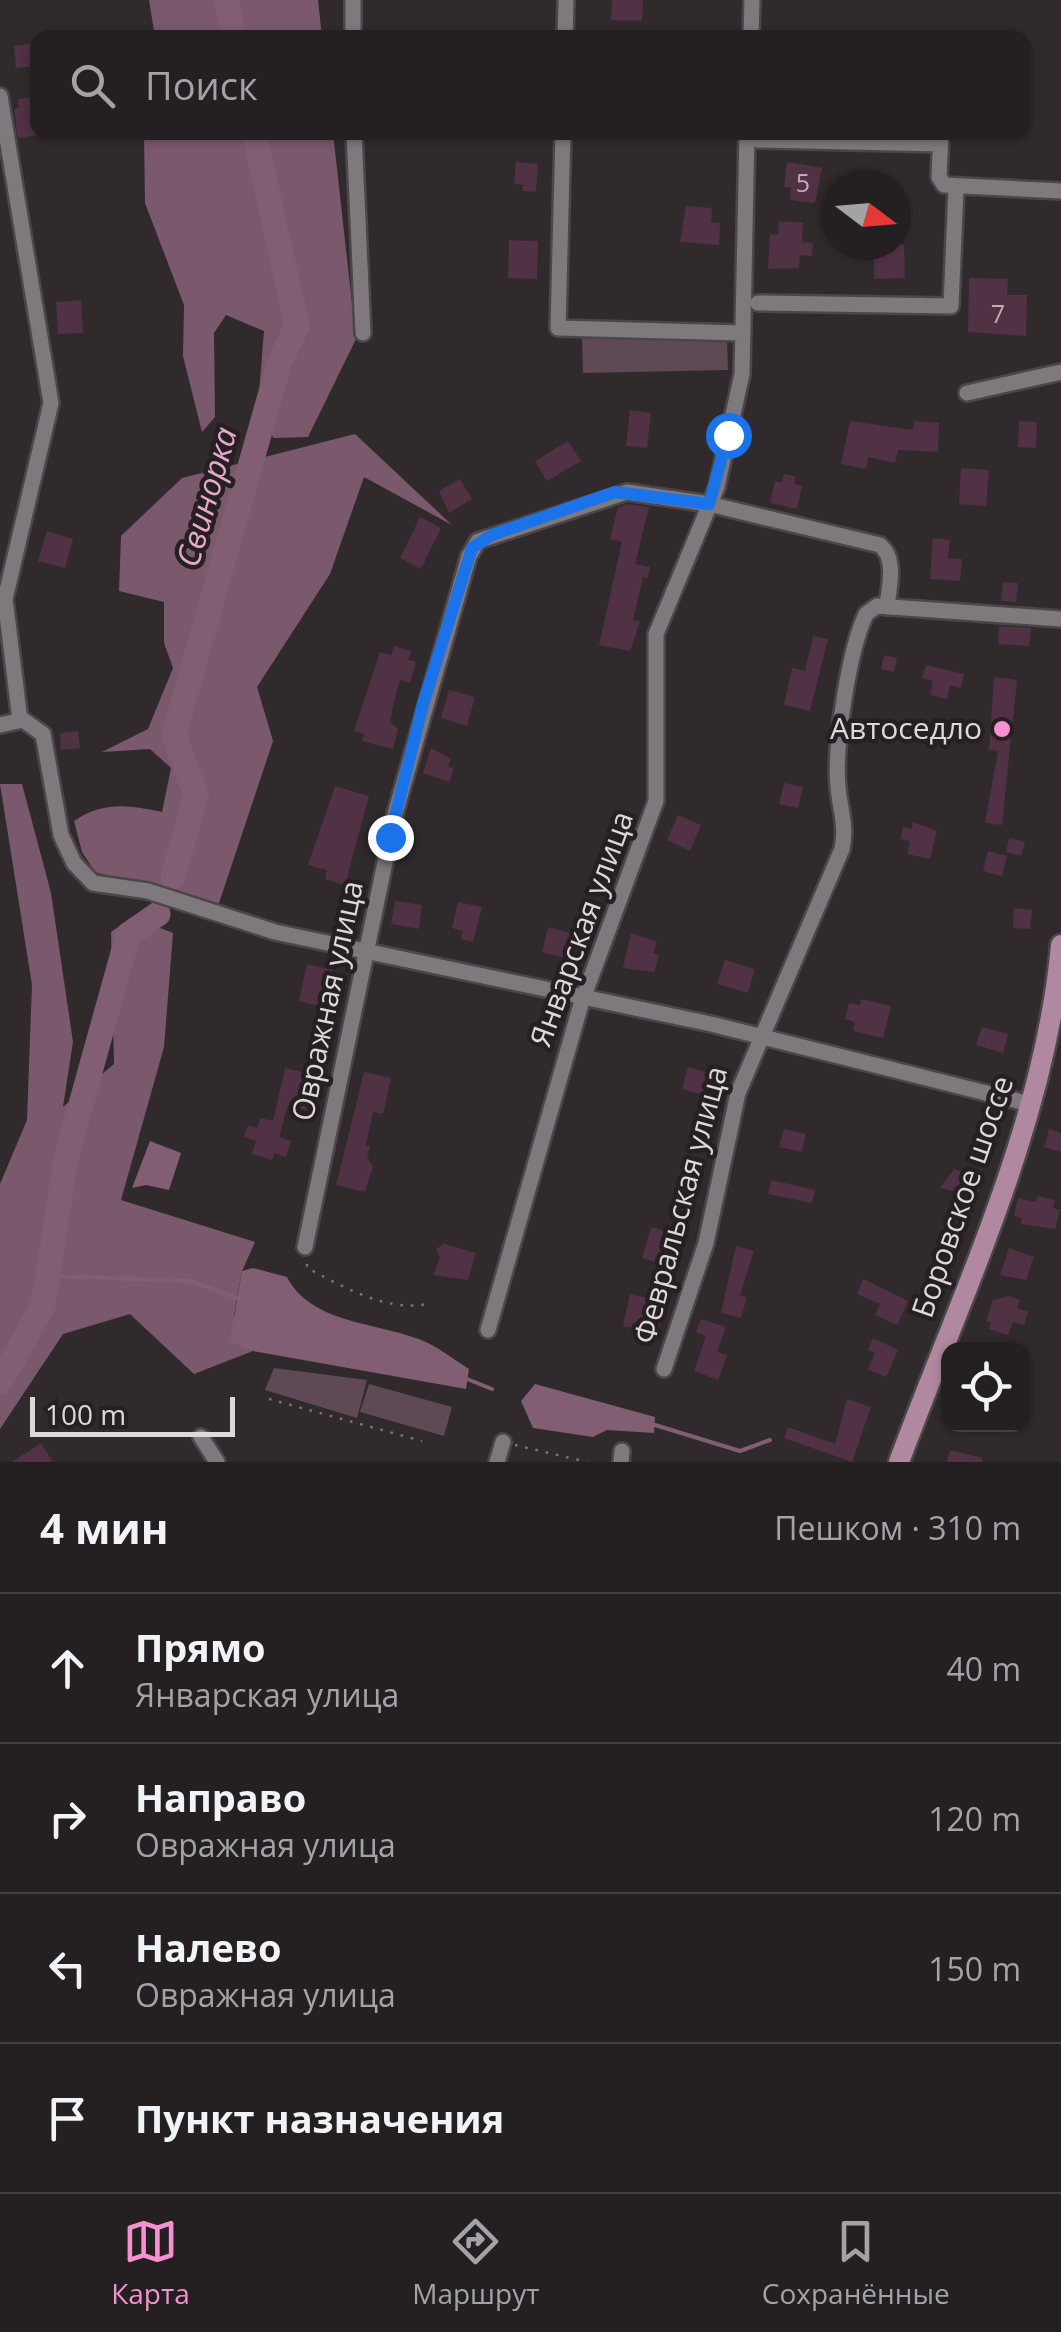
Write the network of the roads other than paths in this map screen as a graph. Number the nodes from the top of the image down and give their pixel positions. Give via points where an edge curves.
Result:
1 (352, 0) edge
2 (566, 0) edge
3 (752, 0) edge
4 (353, 30) edge
5 (565, 30) edge
6 (750, 30) edge
7 (0, 96) edge
8 (354, 140) edge
9 (563, 140) edge
10 (753, 140) edge
11 (941, 140) edge
12 (956, 188) junction
13 (1061, 191) edge
14 (758, 303) dead end
15 (363, 332) dead end
16 (741, 333) junction
17 (1061, 372) edge
18 (967, 393) dead end
19 (709, 504) junction
20 (882, 606) junction
21 (1061, 619) edge
22 (20, 720) junction
23 (0, 725) edge
24 (1061, 945) edge
25 (368, 951) junction
26 (583, 998) junction
27 (763, 1039) junction
28 (1030, 1104) junction
29 (304, 1246) road end
30 (488, 1330) dead end
31 (664, 1368) dead end
32 (201, 1436) dead end
33 (502, 1442) road end
34 (217, 1462) edge
35 (497, 1462) edge
36 (899, 1462) edge

1 - 4 street
2 - 5 street
3 - 6 street
7 - 22 street via 51,404 4,599
8 - 15 street
9 - 16 street via 558,328
10 - 16 street, Январская улица
11 - 12 street via 940,182
12 - 13 street
12 - 14 street via 950,306
16 - 19 street, Январская улица via 742,374
17 - 18 street
19 - 20 street, Овражная улица via 880,545 890,566
19 - 25 street, Овражная улица via 615,492 472,548 418,720
19 - 26 street, Январская улица via 656,634 653,813
20 - 21 street
20 - 27 street, Февральская улица via 862,621 848,682 838,786 846,820 842,849
22 - 23 street
22 - 25 street via 37,726 48,744 61,835 93,883 148,891 262,929
24 - 28 main road, Боровское шоссе
25 - 26 street
25 - 29 street, Овражная улица
26 - 27 street
26 - 30 street, Январская улица
27 - 28 street
27 - 31 street, Февральская улица via 738,1093 706,1243
28 - 36 main road, Боровское шоссе
32 - 34 street
33 - 35 street

